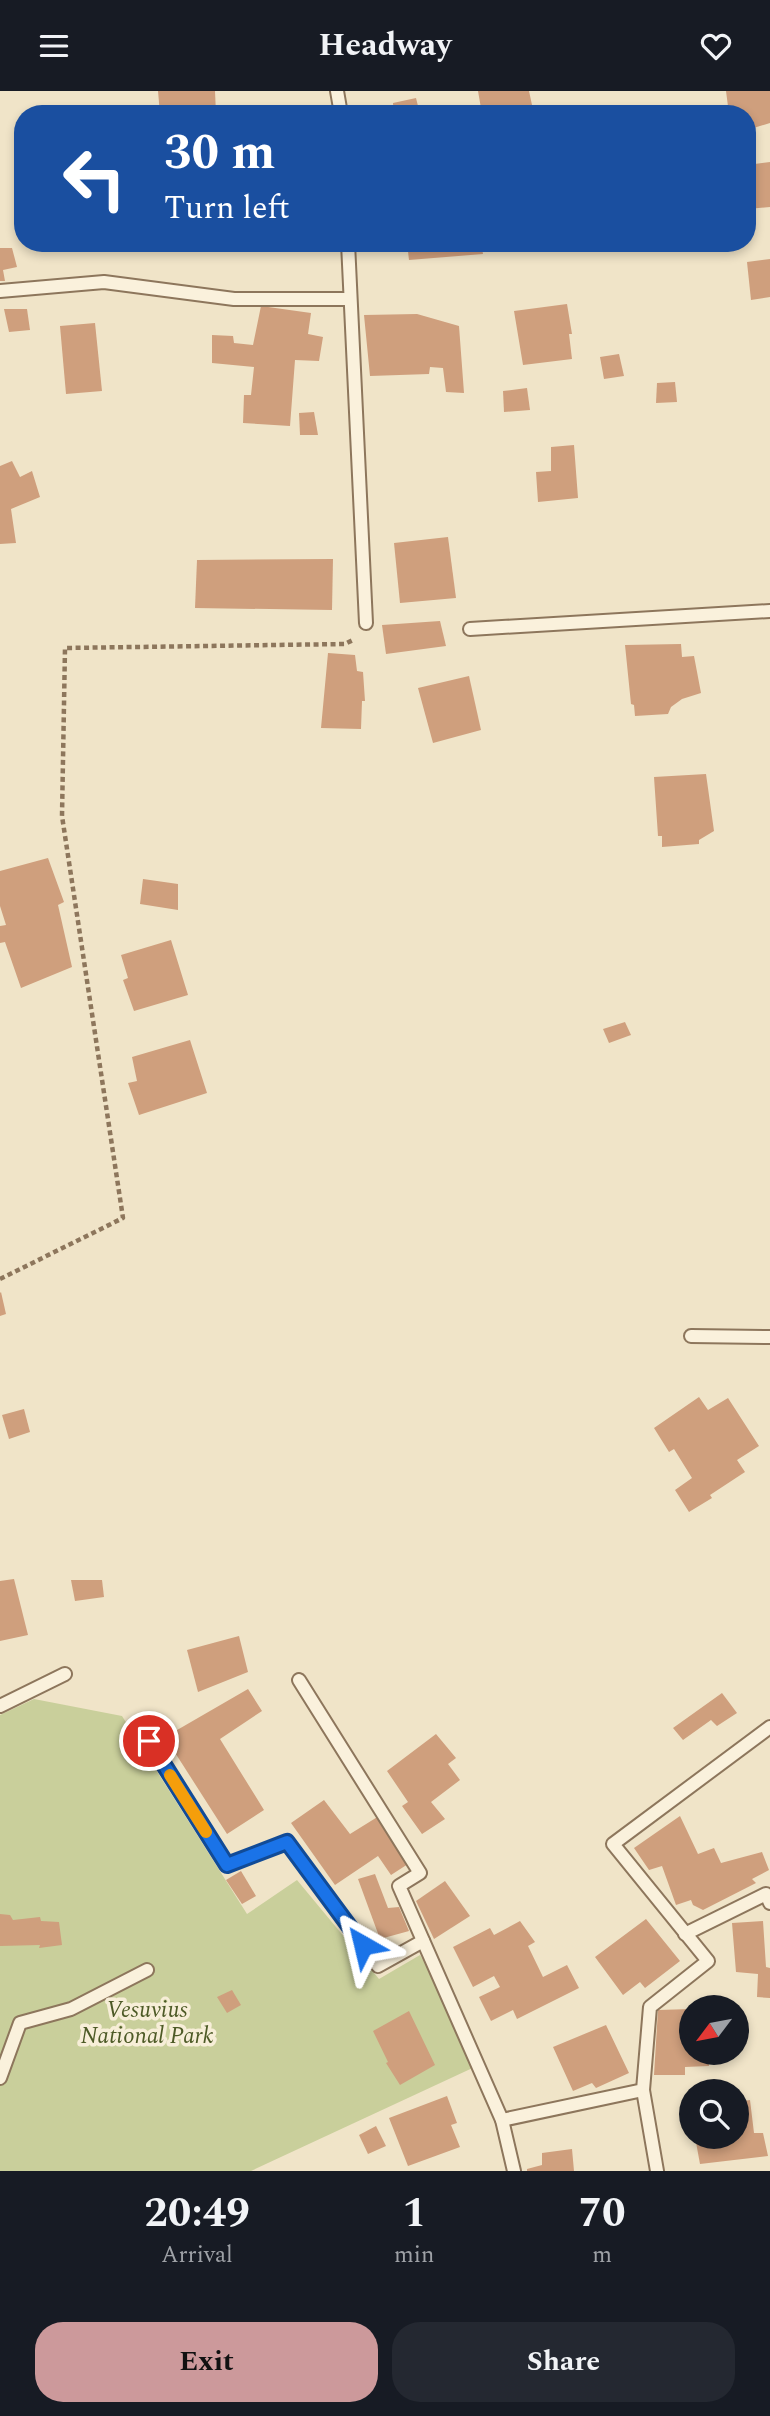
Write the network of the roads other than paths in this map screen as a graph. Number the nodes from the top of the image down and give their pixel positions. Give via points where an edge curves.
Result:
1 (348, 252) edge
2 (0, 291) edge
3 (349, 299) junction
4 (770, 611) edge
5 (366, 623) road end
6 (470, 629) dead end
7 (691, 1336) dead end
8 (770, 1337) edge
9 (65, 1674) dead end
10 (299, 1680) dead end
11 (0, 1706) edge
12 (770, 1727) edge
13 (149, 1741) dead end
14 (770, 1903) edge
15 (685, 1934) junction
16 (423, 1941) junction
17 (147, 1970) dead end
18 (0, 2078) edge
19 (643, 2090) junction
20 (502, 2120) junction
21 (513, 2171) edge
22 (657, 2171) edge

1 - 3 lane
2 - 3 lane via 104,282 234,299
3 - 5 lane
4 - 6 lane
7 - 8 lane
9 - 11 lane
10 - 16 lane via 420,1873 399,1886
12 - 15 lane via 612,1844
13 - 16 lane via 227,1865 287,1842 378,1966
14 - 15 lane via 766,1894
15 - 19 lane via 708,1961 650,2007
16 - 20 lane
17 - 18 lane via 71,2009 20,2023
19 - 20 lane
19 - 22 lane
20 - 21 lane

